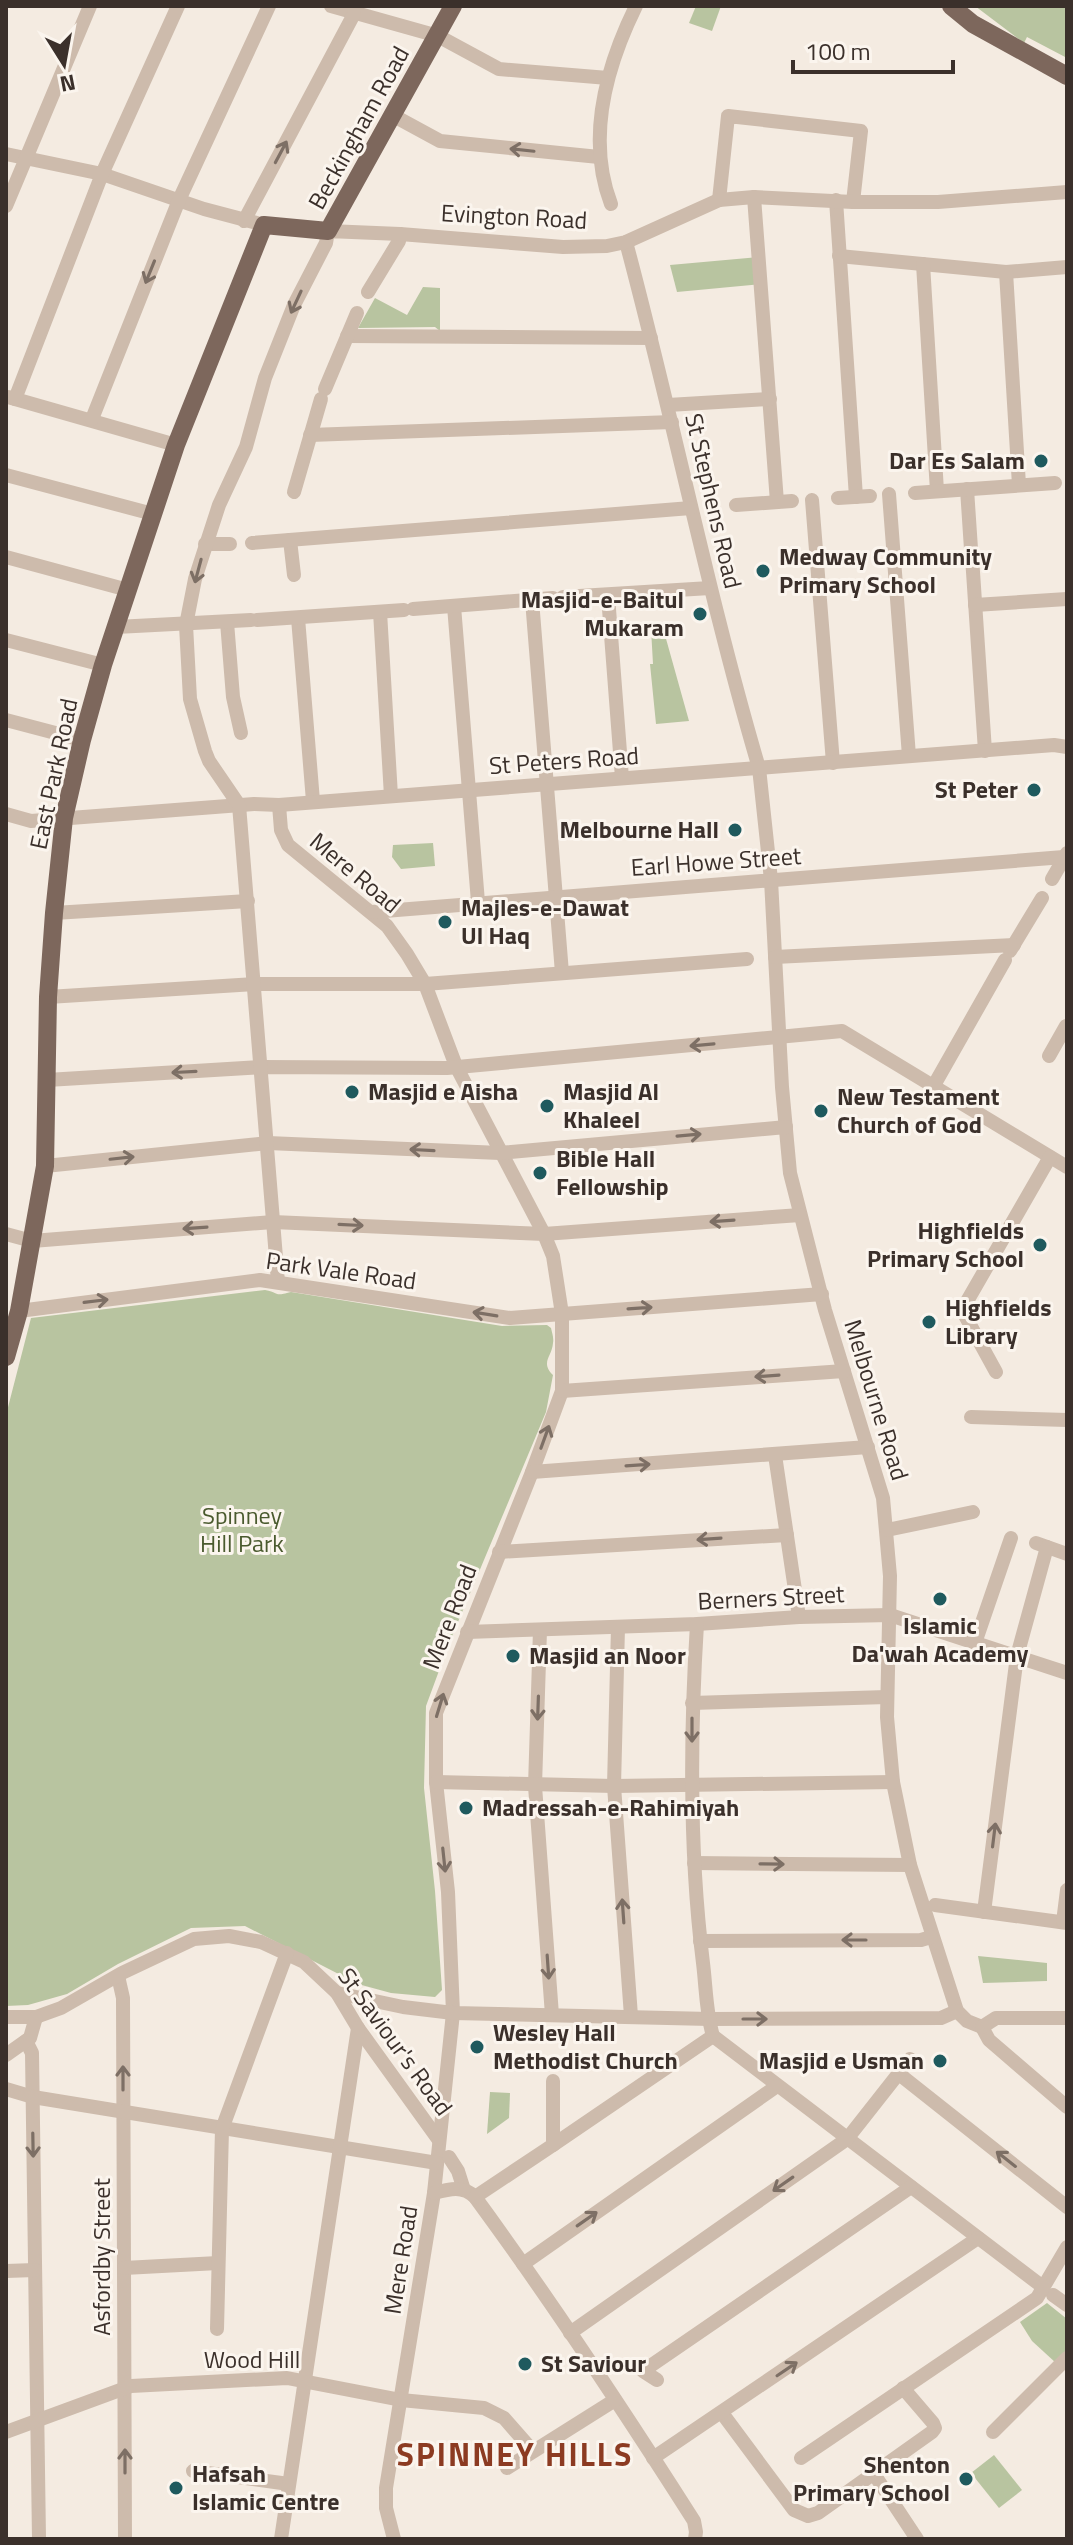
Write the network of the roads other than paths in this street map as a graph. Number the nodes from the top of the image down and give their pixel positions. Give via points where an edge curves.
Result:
1 (90, 6) edge
2 (178, 6) edge
3 (269, 6) edge
4 (331, 6) edge
5 (453, 6) edge
6 (636, 6) edge
7 (951, 6) edge
8 (354, 14) junction
9 (438, 36) junction
10 (1067, 76) edge
11 (608, 78) junction
12 (394, 116) junction
13 (6, 154) edge
14 (599, 157) junction
15 (25, 158) junction
16 (102, 174) junction
17 (1067, 192) edge
18 (754, 197) junction
19 (179, 200) junction
20 (719, 200) junction
21 (836, 200) junction
22 (853, 202) junction
23 (611, 204) dead end
24 (6, 206) edge
25 (244, 221) junction
26 (264, 225) junction
27 (328, 231) junction
28 (400, 234) junction
29 (626, 242) junction
30 (839, 256) junction
31 (923, 264) junction
32 (1067, 267) edge
33 (1006, 272) junction
34 (368, 292) dead end
35 (357, 313) dead end
36 (347, 336) junction
37 (651, 338) junction
38 (10, 398) edge
39 (770, 399) junction
40 (668, 405) junction
41 (92, 419) junction
42 (672, 422) junction
43 (310, 435) junction
44 (176, 445) junction
45 (6, 475) edge
46 (1055, 483) dead end
47 (1019, 485) junction
48 (967, 489) junction
49 (937, 491) junction
50 (294, 492) dead end
51 (885, 495) junction
52 (795, 501) junction
53 (736, 505) dead end
54 (691, 508) junction
55 (153, 514) junction
56 (290, 540) junction
57 (252, 543) dead end
58 (205, 544) junction
59 (230, 544) dead end
60 (6, 557) edge
61 (294, 575) dead end
62 (710, 588) junction
63 (128, 590) junction
64 (608, 596) junction
65 (1067, 599) edge
66 (532, 600) junction
67 (975, 605) junction
68 (454, 606) junction
69 (380, 612) junction
70 (298, 618) junction
71 (227, 622) junction
72 (186, 625) junction
73 (116, 627) junction
74 (6, 640) edge
75 (103, 665) junction
76 (6, 720) edge
77 (241, 733) dead end
78 (82, 740) junction
79 (1067, 747) edge
80 (985, 751) junction
81 (909, 756) junction
82 (833, 763) junction
83 (759, 768) junction
84 (622, 778) junction
85 (547, 784) junction
86 (468, 790) junction
87 (391, 796) junction
88 (313, 801) junction
89 (239, 805) junction
90 (279, 805) junction
91 (6, 814) edge
92 (64, 818) junction
93 (1066, 855) edge
94 (1052, 879) dead end
95 (771, 880) junction
96 (557, 896) junction
97 (1042, 898) dead end
98 (248, 901) junction
99 (478, 902) junction
100 (372, 912) junction
101 (54, 913) junction
102 (1010, 952) junction
103 (775, 957) junction
104 (747, 959) dead end
105 (562, 973) junction
106 (255, 984) junction
107 (425, 984) junction
108 (48, 997) junction
109 (1067, 1026) edge
110 (780, 1038) junction
111 (1049, 1056) dead end
112 (456, 1066) junction
113 (262, 1067) junction
114 (47, 1080) junction
115 (933, 1087) junction
116 (786, 1127) junction
117 (268, 1143) junction
118 (500, 1153) junction
119 (1061, 1161) edge
120 (45, 1166) junction
121 (800, 1215) junction
122 (273, 1222) junction
123 (6, 1234) edge
124 (544, 1234) junction
125 (32, 1241) junction
126 (278, 1282) junction
127 (822, 1294) junction
128 (19, 1311) junction
129 (562, 1314) junction
130 (6, 1357) edge
131 (844, 1371) junction
132 (996, 1372) dead end
133 (562, 1391) junction
134 (971, 1417) dead end
135 (1067, 1420) edge
136 (868, 1447) junction
137 (775, 1455) junction
138 (532, 1472) junction
139 (973, 1512) dead end
140 (887, 1530) junction
141 (787, 1535) junction
142 (1011, 1538) dead end
143 (499, 1552) junction
144 (1067, 1554) edge
145 (890, 1615) junction
146 (799, 1617) junction
147 (697, 1624) junction
148 (618, 1627) junction
149 (540, 1630) junction
150 (467, 1632) junction
151 (975, 1643) junction
152 (1017, 1656) junction
153 (1067, 1673) edge
154 (887, 1697) junction
155 (692, 1703) junction
156 (436, 1782) junction
157 (893, 1782) junction
158 (535, 1786) junction
159 (614, 1786) junction
160 (692, 1786) junction
161 (694, 1863) junction
162 (910, 1865) junction
163 (1067, 1890) edge
164 (935, 1905) dead end
165 (984, 1912) junction
166 (1065, 1923) edge
167 (931, 1937) junction
168 (700, 1941) junction
169 (287, 1953) junction
170 (118, 1976) junction
171 (337, 1993) junction
172 (957, 2011) junction
173 (453, 2013) junction
174 (552, 2015) junction
175 (631, 2016) junction
176 (6, 2017) edge
177 (36, 2017) junction
178 (1067, 2018) edge
179 (710, 2019) junction
180 (982, 2027) junction
181 (358, 2028) junction
182 (713, 2036) junction
183 (26, 2041) junction
184 (6, 2055) edge
185 (910, 2059) dead end
186 (899, 2074) junction
187 (553, 2081) dead end
188 (777, 2086) junction
189 (6, 2089) edge
190 (33, 2097) junction
191 (1067, 2107) edge
192 (124, 2111) junction
193 (222, 2129) junction
194 (438, 2139) junction
195 (847, 2139) junction
196 (553, 2145) junction
197 (340, 2148) junction
198 (443, 2160) junction
199 (911, 2187) junction
200 (434, 2193) junction
201 (469, 2194) junction
202 (1067, 2207) edge
203 (978, 2238) junction
204 (1067, 2247) edge
205 (218, 2263) junction
206 (523, 2264) junction
207 (124, 2268) junction
208 (35, 2270) junction
209 (6, 2271) edge
210 (1048, 2291) junction
211 (1067, 2305) edge
212 (217, 2329) dead end
213 (570, 2333) junction
214 (1067, 2358) edge
215 (657, 2380) dead end
216 (305, 2381) junction
217 (124, 2388) junction
218 (903, 2388) junction
219 (401, 2400) junction
220 (615, 2400) junction
221 (722, 2413) junction
222 (38, 2419) junction
223 (6, 2432) edge
224 (993, 2432) dead end
225 (542, 2446) junction
226 (653, 2458) junction
227 (801, 2458) dead end
228 (507, 2468) dead end
229 (193, 2471) dead end
230 (874, 2474) junction
231 (289, 2484) junction
232 (39, 2539) edge
233 (125, 2539) edge
234 (281, 2539) edge
235 (394, 2539) edge
236 (695, 2539) edge
237 (917, 2539) edge

1 - 15 street
2 - 16 street
3 - 19 street
4 - 8 street
5 - 9 main road, Beckingham Road
6 - 11 street
7 - 10 main road via 973,24
8 - 9 street
25 -> 8 street
9 - 11 street via 499,69
9 - 12 main road, Beckingham Road
11 - 14 street
14 -> 12 street via 440,141
12 - 27 main road, Beckingham Road
13 - 15 street, Evington Road
14 - 23 street
15 - 16 street, Evington Road
15 - 24 street
16 - 19 street, Evington Road
16 - 38 street
17 - 22 street, Evington Road
18 - 20 street, Evington Road
18 - 21 street, Evington Road
18 - 39 street
19 - 25 street, Evington Road
19 -> 41 street
20 - 22 street via 728,116 861,131
20 - 29 street, Evington Road
21 - 22 street, Evington Road
21 - 30 street
25 - 26 street, Evington Road
26 - 27 main road, Evington Road
26 - 44 main road, East Park Road
27 - 28 street, Evington Road
27 -> 58 street via 265,378 246,447
28 - 29 street, Evington Road via 563,247
28 - 34 street
29 - 37 street, St Stephens Road
30 - 31 street
30 - 51 street
31 - 33 street
31 - 49 street
32 - 33 street
33 - 47 street
35 - 36 street
36 - 37 street
36 - 43 street
37 - 40 street, St Stephens Road
38 - 41 street
39 - 40 street
39 - 52 street
40 - 42 street, St Stephens Road
41 - 44 street
42 - 43 street
42 - 54 street, St Stephens Road
43 - 50 street
44 - 55 main road, East Park Road
45 - 55 street
46 - 47 street
47 - 48 street
48 - 49 street
48 - 67 street
49 - 51 street
51 - 52 street
51 - 81 street
52 - 53 street
52 - 82 street
54 - 56 street
54 - 62 street, St Stephens Road
55 - 63 main road, East Park Road
56 - 57 street
56 - 61 street
58 - 59 street
58 -> 72 street
60 - 63 street
62 - 64 street
62 - 83 street, St Stephens Road
63 - 73 main road, East Park Road
64 - 66 street
64 - 84 street
65 - 67 street
66 - 68 street
66 - 85 street
67 - 80 street
68 - 69 street
68 - 86 street
69 - 70 street
69 - 87 street
70 - 71 street
70 - 88 street
71 - 72 street
71 - 77 street
72 - 73 street
72 - 89 street via 190,699 201,738 209,761
73 - 75 main road, East Park Road
74 - 75 street
75 - 78 main road, East Park Road
76 - 78 street
78 - 92 main road, East Park Road
79 - 80 street, St Peters Road
80 - 81 street, St Peters Road
81 - 82 street, St Peters Road
82 - 83 street, St Peters Road
83 - 84 street, St Peters Road
83 - 95 street, Melbourne Road
84 - 85 street, St Peters Road
85 - 86 street, St Peters Road
85 - 96 street
86 - 87 street, St Peters Road
86 - 99 street
87 - 88 street, St Peters Road
88 - 90 street, St Peters Road
89 - 90 street, St Peters Road
89 - 92 street, St Peters Road
89 - 98 street
90 - 100 street, Mere Road via 288,845
91 - 92 street, St Peters Road via 31,821
92 - 101 main road, East Park Road
93 - 94 street
93 - 95 street, Earl Howe Street
95 - 96 street, Earl Howe Street
95 - 103 street, Melbourne Road
96 - 99 street, Earl Howe Street
96 - 105 street
97 - 102 street
98 - 101 street
98 - 106 street
99 - 100 street, Earl Howe Street
100 - 107 street, Mere Road
101 - 108 main road, East Park Road
102 - 103 street
102 - 115 street
103 - 110 street, Melbourne Road
104 - 105 street
105 - 107 street
106 - 107 street
106 - 108 street
106 - 113 street
107 - 112 street, Mere Road
108 - 114 main road, East Park Road
109 - 111 street
110 -> 112 street
110 - 115 street via 842,1031
110 - 116 street, Melbourne Road
112 - 113 street
112 - 118 street, Mere Road
113 -> 114 street
113 - 117 street
114 - 120 main road, East Park Road
115 - 119 street
118 -> 116 street
116 - 121 street, Melbourne Road
118 -> 117 street
120 -> 117 street
117 - 122 street
118 - 124 street, Mere Road
119 - 132 street via 962,1310
120 - 125 main road, East Park Road
121 -> 124 street
121 - 127 street, Melbourne Road
122 -> 124 street
122 -> 125 street
122 - 126 street
123 - 125 street
124 - 129 street, Mere Road
125 - 128 main road, East Park Road
128 -> 126 street, Park Vale Road
129 -> 126 street, Park Vale Road via 510,1318
129 -> 127 street, Park Vale Road
127 - 131 street, Melbourne Road
128 - 130 main road, East Park Road
129 - 133 street, Mere Road
131 -> 133 street
131 - 136 street, Melbourne Road
138 -> 133 street, Mere Road
134 - 135 street
136 - 137 street
136 - 140 street, Melbourne Road
138 -> 137 street
137 - 141 street
138 - 143 street, Mere Road
139 - 140 street
140 - 145 street, Melbourne Road
141 -> 143 street
141 - 146 street
142 - 151 street
143 - 150 street, Mere Road
144 - 152 street via 1042,1545
145 - 146 street, Berners Street
145 - 151 street, Berners Street
145 - 154 street, Melbourne Road
146 - 147 street, Berners Street
147 - 148 street, Berners Street
147 - 155 street
148 - 149 street, Berners Street
148 - 159 street
149 - 150 street, Berners Street
149 -> 158 street
156 -> 150 street, Mere Road via 436,1713
151 - 152 street, Berners Street
152 - 153 street, Berners Street
165 -> 152 street
154 - 155 street
154 - 157 street, Melbourne Road
155 -> 160 street
156 - 158 street
156 -> 173 street, Mere Road
157 - 160 street
157 - 162 street, Melbourne Road
158 - 159 street
158 -> 174 street
159 - 160 street
175 -> 159 street
160 - 161 street
161 -> 162 street
161 - 168 street
162 - 167 street, Melbourne Road
163 - 166 street
164 - 165 street
165 - 166 street
167 -> 168 street
167 - 172 street, Melbourne Road
168 - 179 street
169 - 170 street, St Saviour's Road via 247,1938 194,1939
169 - 171 street, St Saviour's Road
169 - 193 street
170 - 177 street, St Saviour's Road
192 -> 170 street, Asfordby Street via 123,1998
171 - 173 street
171 - 181 street, St Saviour's Road
179 -> 172 street via 941,2018
172 - 180 street
173 - 174 street
173 - 194 street, Mere Road
174 - 175 street
175 - 179 street
176 - 177 street, St Saviour's Road
177 - 183 street
178 - 180 street via 996,2018
179 - 182 street
180 - 191 street via 989,2040
181 - 194 street, St Saviour's Road
181 - 197 street
182 - 188 street
182 - 196 street
183 - 184 street
183 - 190 street via 32,2053
185 - 186 street
186 - 195 street
202 -> 186 street
187 - 196 street
188 - 195 street
206 -> 188 street
189 - 190 street
190 - 192 street
190 -> 208 street
192 - 193 street
192 - 207 street, Asfordby Street
193 - 197 street
193 - 205 street
194 - 198 street, Mere Road
195 - 199 street
195 -> 213 street
196 - 201 street
197 - 198 street
197 - 216 street
198 - 200 street, Mere Road
198 - 201 street via 458,2171
199 - 203 street
199 - 215 street via 643,2371
200 - 201 street via 457,2188
200 - 219 street, Mere Road
201 - 206 street
203 - 210 street
221 -> 203 street
204 - 210 street
205 - 207 street
205 - 212 street
206 - 213 street
207 - 217 street, Asfordby Street
208 - 209 street
208 - 222 street
210 - 211 street
210 - 218 street
213 - 220 street
214 - 224 street
216 - 217 street, Wood Hill via 261,2377
216 - 219 street, Wood Hill
216 - 231 street
217 - 222 street, Wood Hill
233 -> 217 street, Asfordby Street
218 - 227 street
218 - 230 street via 935,2428
219 - 225 street, Wood Hill via 495,2411
219 - 235 street, Mere Road via 386,2488
220 - 225 street
220 - 226 street
221 - 226 street
221 - 230 street via 798,2513 818,2513
222 - 223 street, Wood Hill
222 - 232 street
225 - 228 street
226 - 236 street via 694,2521
229 - 231 street
230 - 237 street
231 - 234 street

